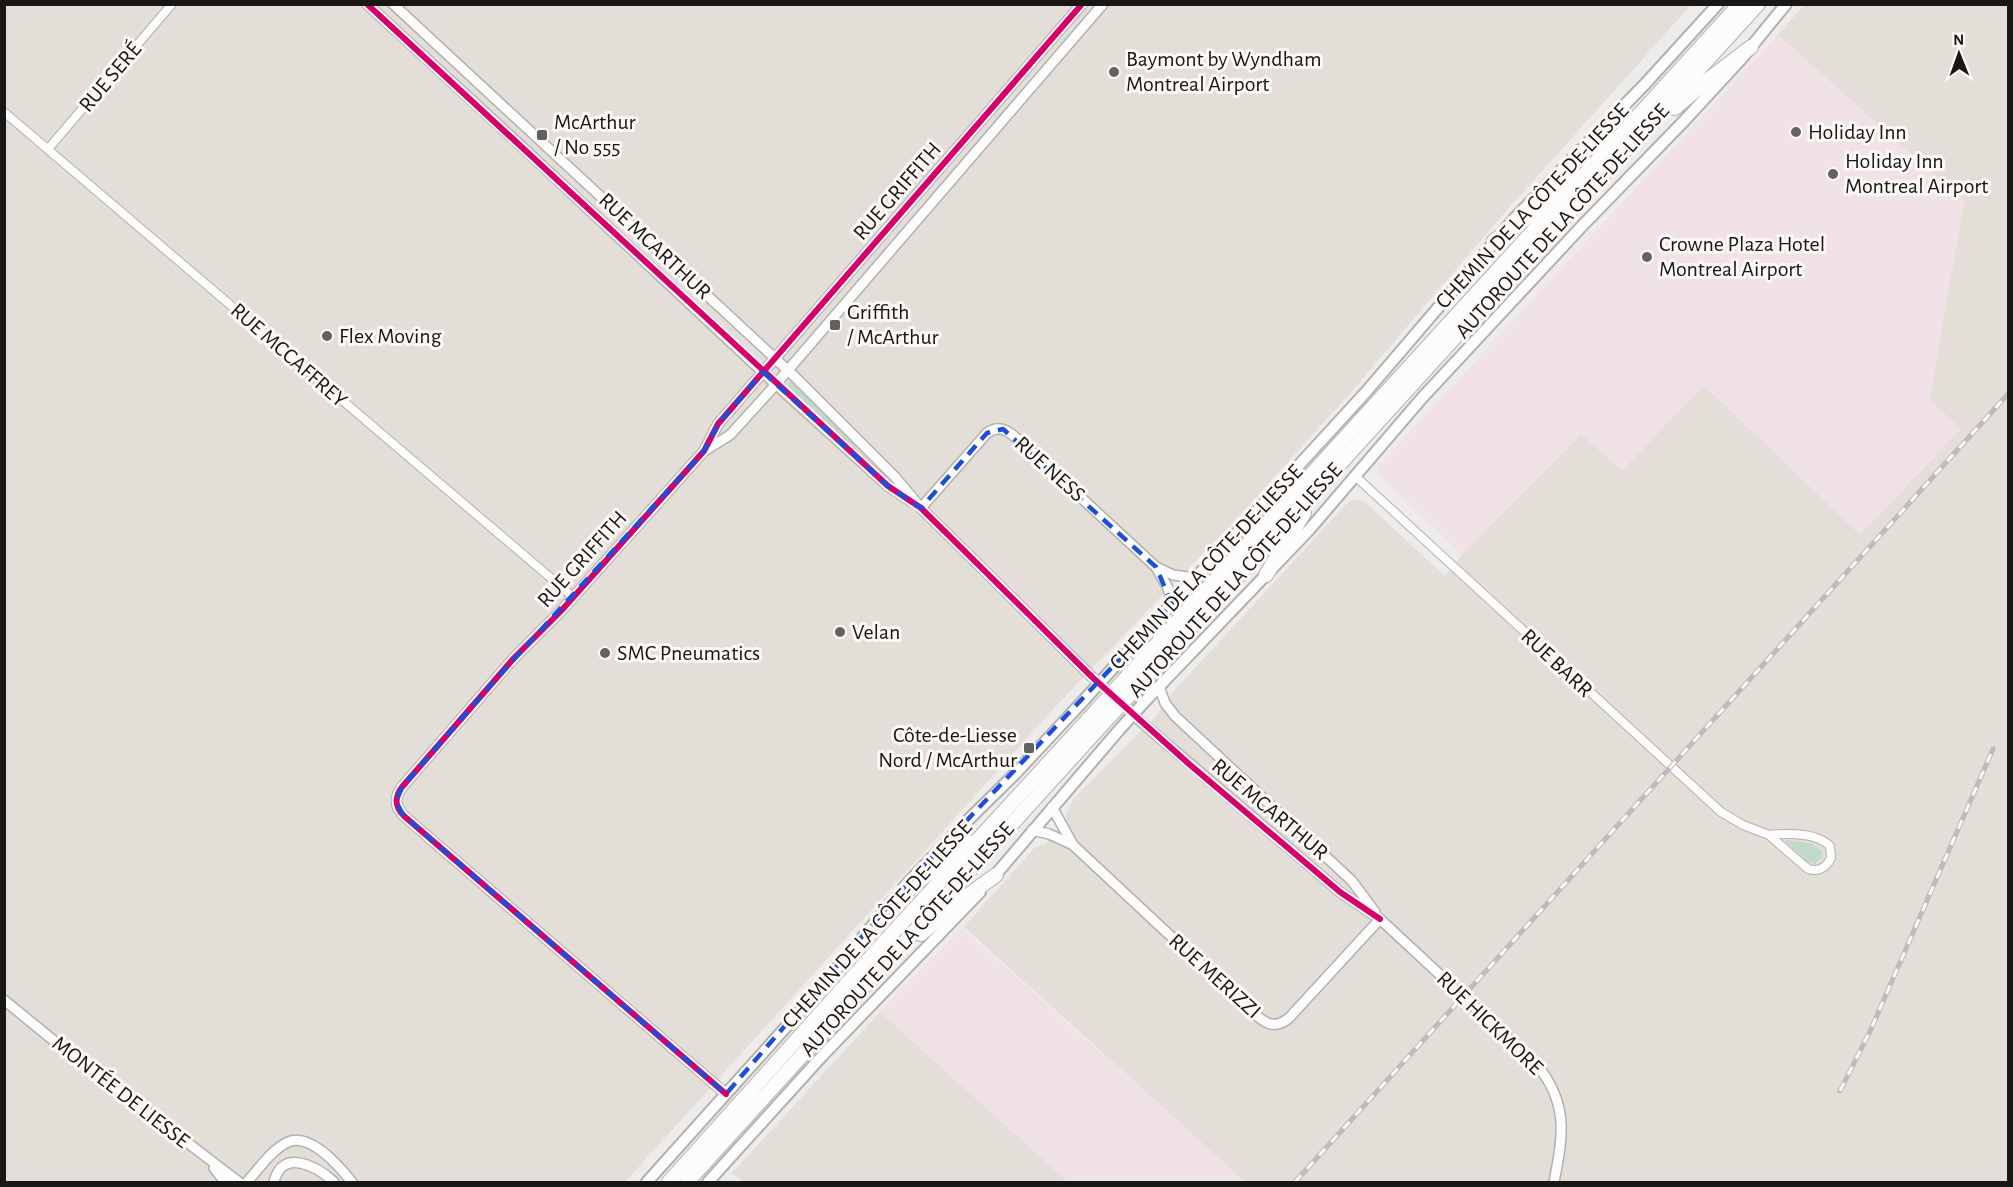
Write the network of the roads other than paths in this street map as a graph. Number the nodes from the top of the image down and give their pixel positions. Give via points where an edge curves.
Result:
1 (172, 4) edge
2 (367, 4) edge
3 (393, 4) edge
4 (1103, 4) edge
5 (1718, 4) edge
6 (1740, 4) edge
7 (1758, 4) edge
8 (1786, 4) edge
9 (1081, 6) edge
10 (1092, 17) junction
11 (1751, 47) junction
12 (4, 112) edge
13 (1624, 133) junction
14 (48, 149) junction
15 (1626, 151) junction
16 (1494, 242) junction
17 (775, 359) junction
18 (788, 370) junction
19 (764, 372) junction
20 (776, 384) junction
21 (704, 451) junction
22 (1355, 476) junction
23 (1319, 488) junction
24 (921, 508) junction
25 (1156, 567) junction
26 (1266, 575) junction
27 (1197, 578) junction
28 (573, 597) junction
29 (1172, 604) junction
30 (1092, 677) tunnel mouth
31 (1131, 683) junction
32 (1159, 686) junction
33 (1102, 715) junction
34 (1140, 721) tunnel mouth
35 (1012, 803) junction
36 (1052, 807) junction
37 (1032, 830) junction
38 (1769, 834) junction
39 (1073, 845) junction
40 (996, 875) junction
41 (889, 906) junction
42 (1380, 919) junction
43 (870, 979) junction
44 (4, 1000) edge
45 (726, 1094) junction
46 (208, 1159) junction
47 (225, 1182) edge
48 (239, 1182) edge
49 (247, 1182) edge
50 (274, 1182) edge
51 (334, 1182) edge
52 (352, 1182) edge
53 (647, 1182) edge
54 (669, 1182) edge
55 (687, 1182) edge
56 (708, 1182) edge
57 (1554, 1182) edge

1 - 14 street, RUE SERÉ
2 - 19 street, RUE MCARTHUR
3 - 17 street, RUE MCARTHUR
4 - 10 street, RUE GRIFFITH
5 - 16 main road, CHEMIN DE LA CÔTE-DE-LIESSE
6 - 13 highway, AUTOROUTE DE LA CÔTE-DE-LIESSE
7 - 15 highway, AUTOROUTE DE LA CÔTE-DE-LIESSE
8 - 11 main road
9 - 10 street
9 - 17 street, RUE GRIFFITH
10 - 18 street, RUE GRIFFITH
11 - 15 highway
11 - 22 main road via 1422,398
12 - 14 street, RUE MCCAFFREY
13 - 16 highway via 1536,211
13 - 31 highway, AUTOROUTE DE LA CÔTE-DE-LIESSE
14 - 28 street, RUE MCCAFFREY
15 - 23 highway, AUTOROUTE DE LA CÔTE-DE-LIESSE
16 - 27 main road, CHEMIN DE LA CÔTE-DE-LIESSE via 1377,380
17 - 18 street, RUE MCARTHUR
17 - 19 street, RUE GRIFFITH
18 - 20 street, RUE GRIFFITH
18 - 24 street, RUE MCARTHUR
19 - 20 street, RUE MCARTHUR
19 - 21 street, RUE GRIFFITH via 718,424
20 - 21 street, RUE GRIFFITH via 730,435
20 - 24 street, RUE MCARTHUR via 888,486
21 - 28 street, RUE GRIFFITH
22 - 26 main road
22 - 38 street, RUE BARR via 1714,806 1735,821
23 - 26 highway
23 - 31 highway, AUTOROUTE DE LA CÔTE-DE-LIESSE
24 - 25 street, RUE NESS via 987,433 1003,429
24 - 30 street, RUE MCARTHUR
25 - 27 street, RUE NESS
25 - 29 street, RUE NESS
26 - 32 main road
27 - 29 main road, CHEMIN DE LA CÔTE-DE-LIESSE
28 - 45 street, RUE GRIFFITH via 514,658 402,787 397,806
29 - 41 main road, CHEMIN DE LA CÔTE-DE-LIESSE, bridge
31 - 33 highway, AUTOROUTE DE LA CÔTE-DE-LIESSE, bridge
32 - 36 main road, bridge
32 - 42 street via 1175,716 1353,881
33 - 35 highway, AUTOROUTE DE LA CÔTE-DE-LIESSE
33 - 43 highway, AUTOROUTE DE LA CÔTE-DE-LIESSE
34 - 42 street, RUE MCARTHUR via 1340,892
35 - 41 highway
35 - 54 highway, AUTOROUTE DE LA CÔTE-DE-LIESSE
36 - 37 main road
36 - 39 street, RUE MERIZZI
37 - 39 street, RUE MERIZZI
37 - 40 main road
38 - 38 street, RUE BARR via 1808,869 1823,868 1831,858 1831,850 1823,840
39 - 42 street, RUE MERIZZI via 1251,1011 1271,1024 1281,1024 1289,1018
40 - 43 highway via 952,906
40 - 56 main road via 823,1055
41 - 45 main road, CHEMIN DE LA CÔTE-DE-LIESSE
42 - 57 street, RUE HICKMORE via 1516,1045 1548,1080 1559,1107 1562,1129
43 - 55 highway, AUTOROUTE DE LA CÔTE-DE-LIESSE
44 - 46 street, MONTÉE DE LIESSE
45 - 53 main road, CHEMIN DE LA CÔTE-DE-LIESSE
46 - 47 street
46 - 48 street, MONTÉE DE LIESSE
49 - 52 street via 277,1149 300,1140 318,1148
50 - 51 street via 283,1167 299,1162 315,1167

